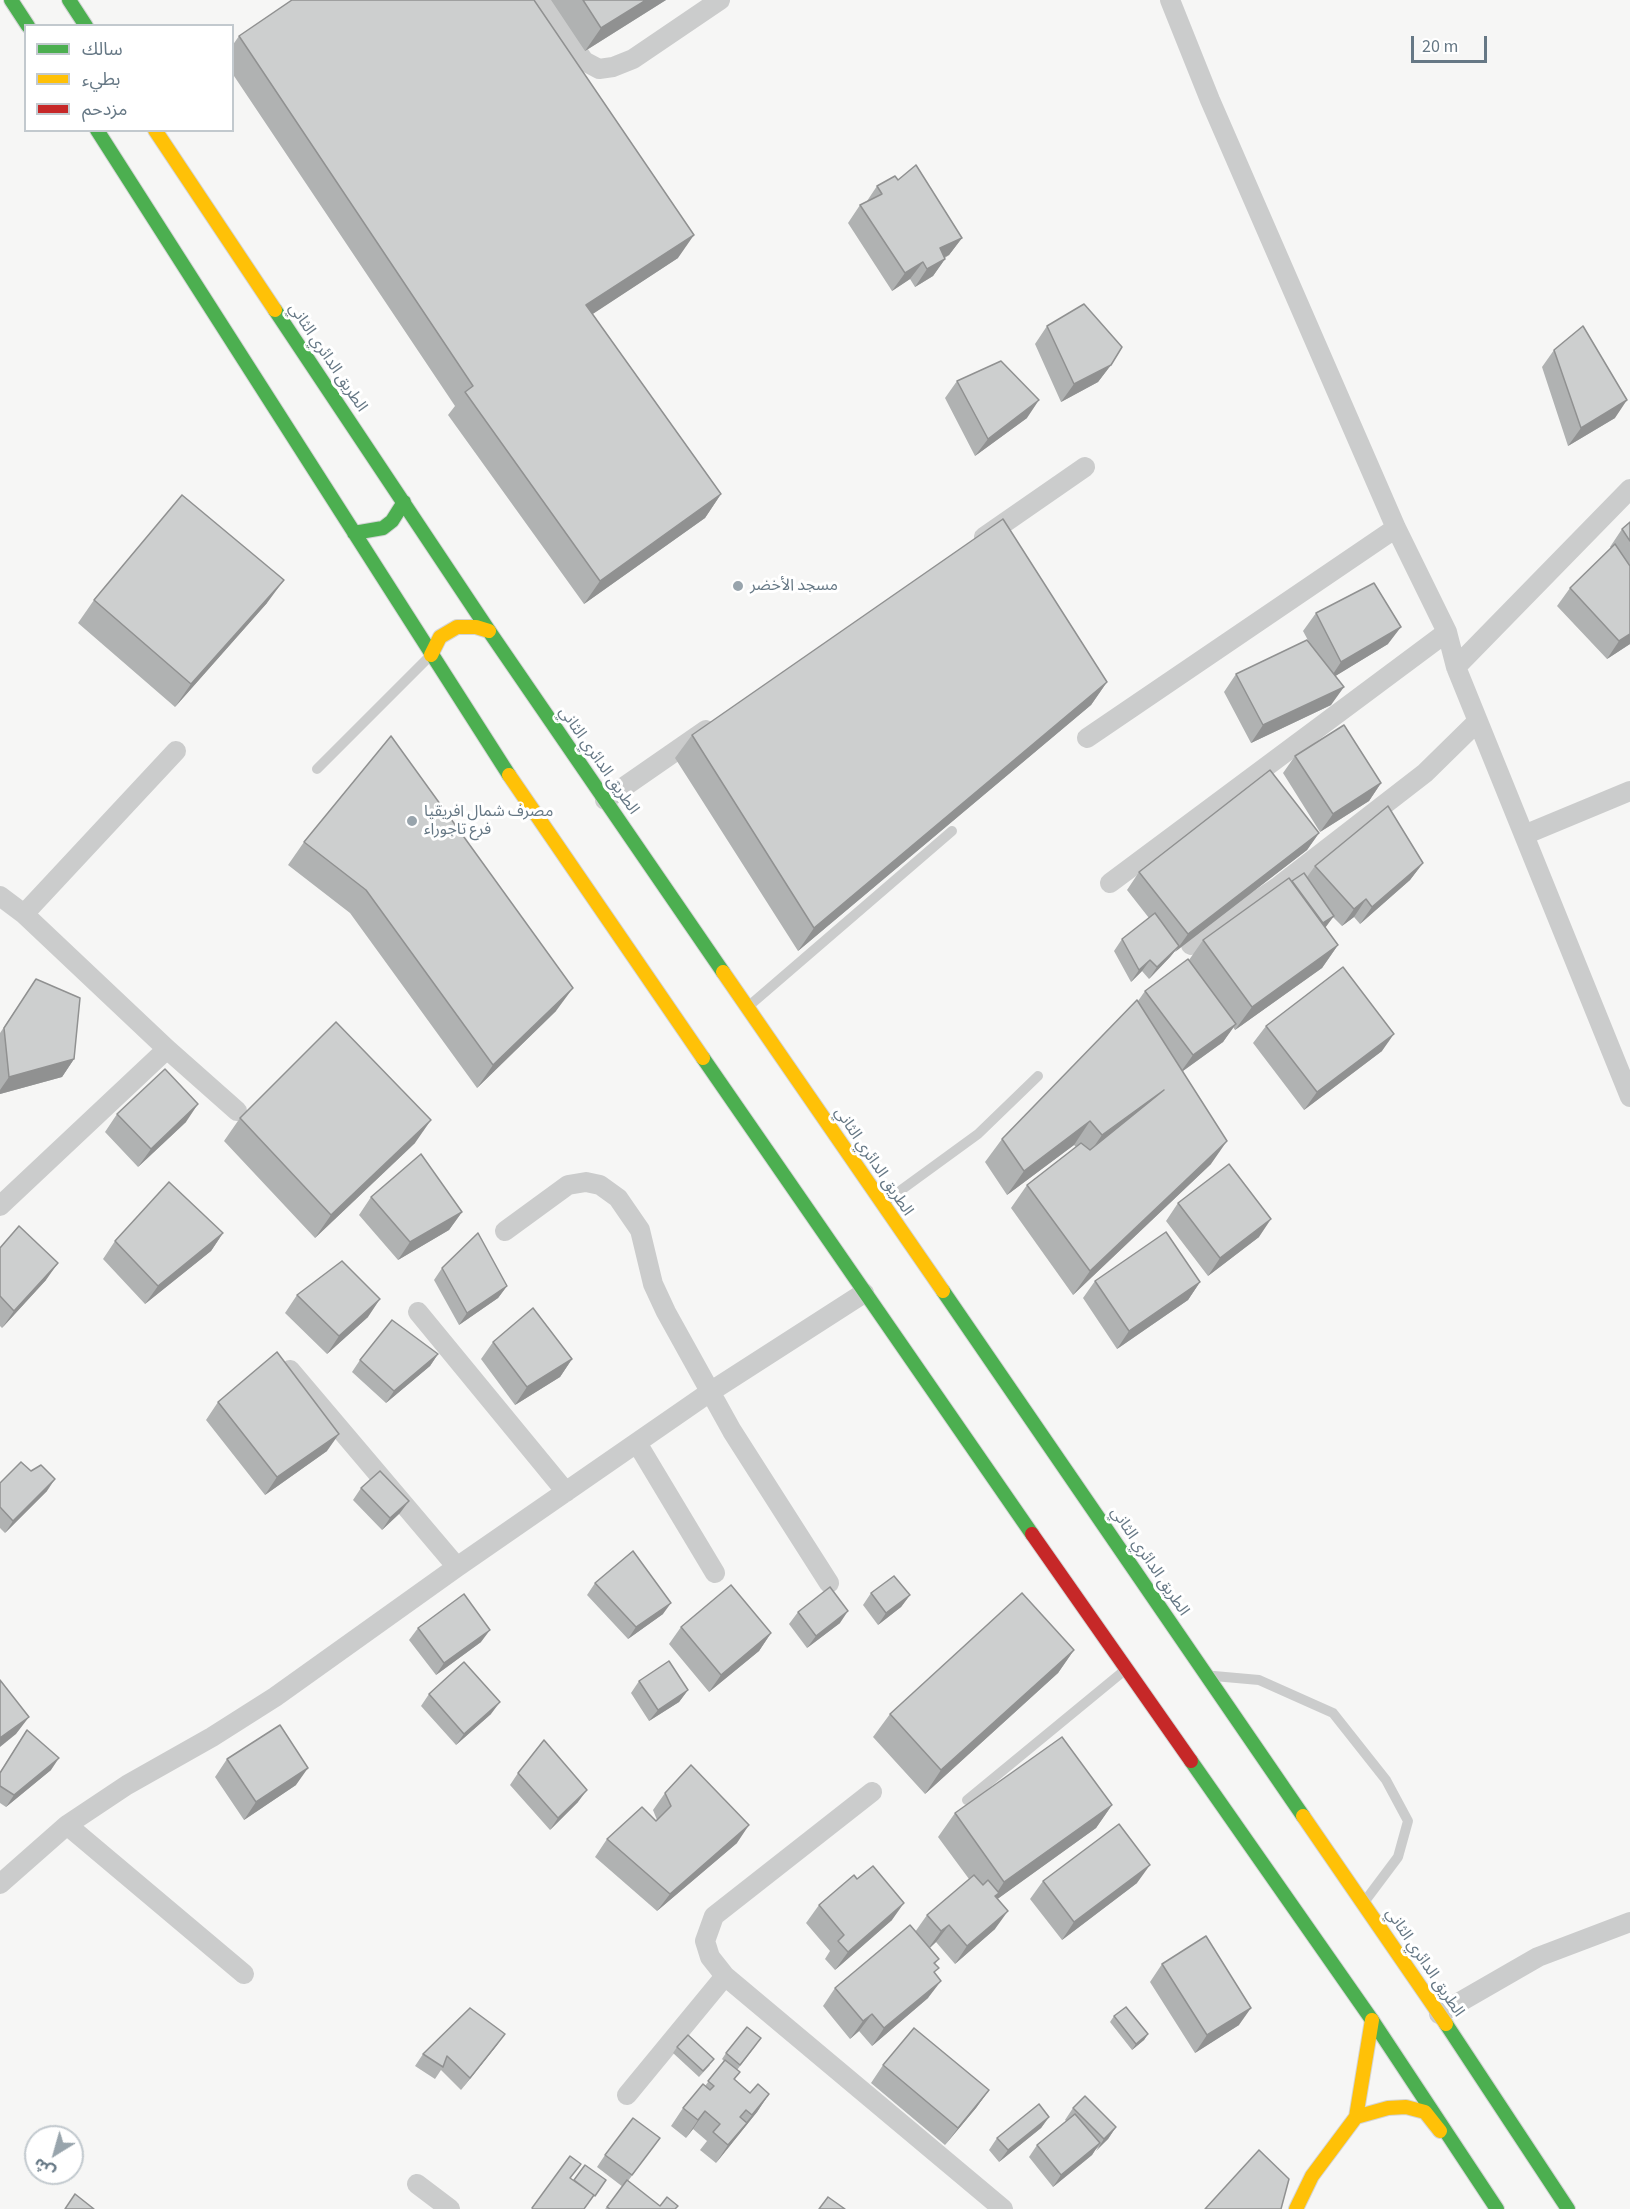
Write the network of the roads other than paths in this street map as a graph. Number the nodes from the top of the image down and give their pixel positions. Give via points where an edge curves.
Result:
1 (11, 0) edge
2 (69, 0) edge
3 (542, 0) edge
4 (720, 0) edge
5 (1170, 0) edge
6 (27, 24) edge
7 (85, 24) edge
8 (99, 132) edge
9 (156, 132) edge
10 (1085, 467) dead end
11 (1630, 489) edge
12 (404, 502) junction
13 (1396, 528) junction
14 (354, 533) junction
15 (968, 549) edge
16 (489, 631) junction
17 (1447, 632) junction
18 (431, 656) junction
19 (1456, 667) junction
20 (723, 719) edge
21 (1478, 722) junction
22 (1087, 738) dead end
23 (176, 751) dead end
24 (1263, 768) junction
25 (317, 769) dead end
26 (1276, 786) edge
27 (1630, 791) edge
28 (605, 800) junction
29 (952, 831) edge
30 (1309, 834) edge
31 (1524, 836) junction
32 (1322, 853) junction
33 (1110, 883) dead end
34 (0, 896) edge
35 (24, 914) junction
36 (1191, 945) edge
37 (747, 1007) junction
38 (167, 1049) junction
39 (1038, 1076) dead end
40 (1629, 1089) edge
41 (237, 1111) dead end
42 (882, 1204) junction
43 (0, 1206) edge
44 (505, 1231) dead end
45 (864, 1293) junction
46 (418, 1312) dead end
47 (282, 1362) edge
48 (710, 1392) junction
49 (637, 1443) junction
50 (566, 1492) junction
51 (457, 1567) junction
52 (715, 1573) dead end
53 (829, 1583) dead end
54 (1128, 1668) junction
55 (1206, 1675) junction
56 (872, 1792) dead end
57 (967, 1800) dead end
58 (67, 1825) junction
59 (0, 1884) edge
60 (1363, 1904) junction
61 (1630, 1922) edge
62 (244, 1974) dead end
63 (725, 1976) junction
64 (1439, 2014) junction
65 (1372, 2020) junction
66 (627, 2095) dead end
67 (1356, 2117) junction
68 (1466, 2163) junction
69 (417, 2184) dead end
70 (450, 2209) edge
71 (1003, 2209) edge
72 (1296, 2209) edge
73 (1497, 2209) edge
74 (1568, 2209) edge

1 - 6 main road
2 - 7 main road
3 - 4 street via 584,61 599,69 633,59
5 - 13 street
8 - 14 main road
9 - 12 main road, الطريق الدائري الثاني
10 - 15 street
11 - 19 street
12 - 14 main road via 383,528
12 - 16 main road, الطريق الدائري الثاني
13 - 17 street
13 - 22 street
14 - 18 main road
16 - 18 main road via 457,627 440,638
16 - 28 main road, الطريق الدائري الثاني
17 - 19 street
17 - 24 street
18 - 25 lane
18 - 45 main road via 536,816
19 - 21 street
20 - 28 street
21 - 31 street
21 - 32 street via 1425,773
23 - 35 street
24 - 26 street
24 - 33 street
27 - 31 street
28 - 37 main road, الطريق الدائري الثاني
29 - 37 lane
30 - 32 street
31 - 40 street
32 - 36 street
34 - 35 street
35 - 38 street
37 - 42 main road, الطريق الدائري الثاني
38 - 41 street
38 - 43 street
39 - 42 lane via 978,1134
42 - 55 main road, الطريق الدائري الثاني
44 - 48 street via 568,1185 600,1185 618,1198 639,1230 653,1284 666,1312
45 - 48 street
45 - 54 main road
46 - 50 street
47 - 51 street
48 - 49 street
48 - 53 street
49 - 50 street
49 - 52 street
50 - 51 street
51 - 58 street via 274,1698
54 - 57 lane
54 - 65 main road
55 - 60 main road, الطريق الدائري الثاني
55 - 60 lane via 1259,1680 1333,1713 1386,1780 1408,1821 1398,1857
56 - 63 street via 714,1916 705,1941 710,1957
58 - 59 street
58 - 62 street
60 - 64 main road, الطريق الدائري الثاني
61 - 64 street via 1538,1957
63 - 66 street
63 - 71 street
64 - 74 main road, الطريق الدائري الثاني
65 - 67 main road
65 - 68 main road
67 - 68 main road via 1389,2108 1425,2112
67 - 72 main road via 1312,2176
68 - 73 main road
69 - 70 street

